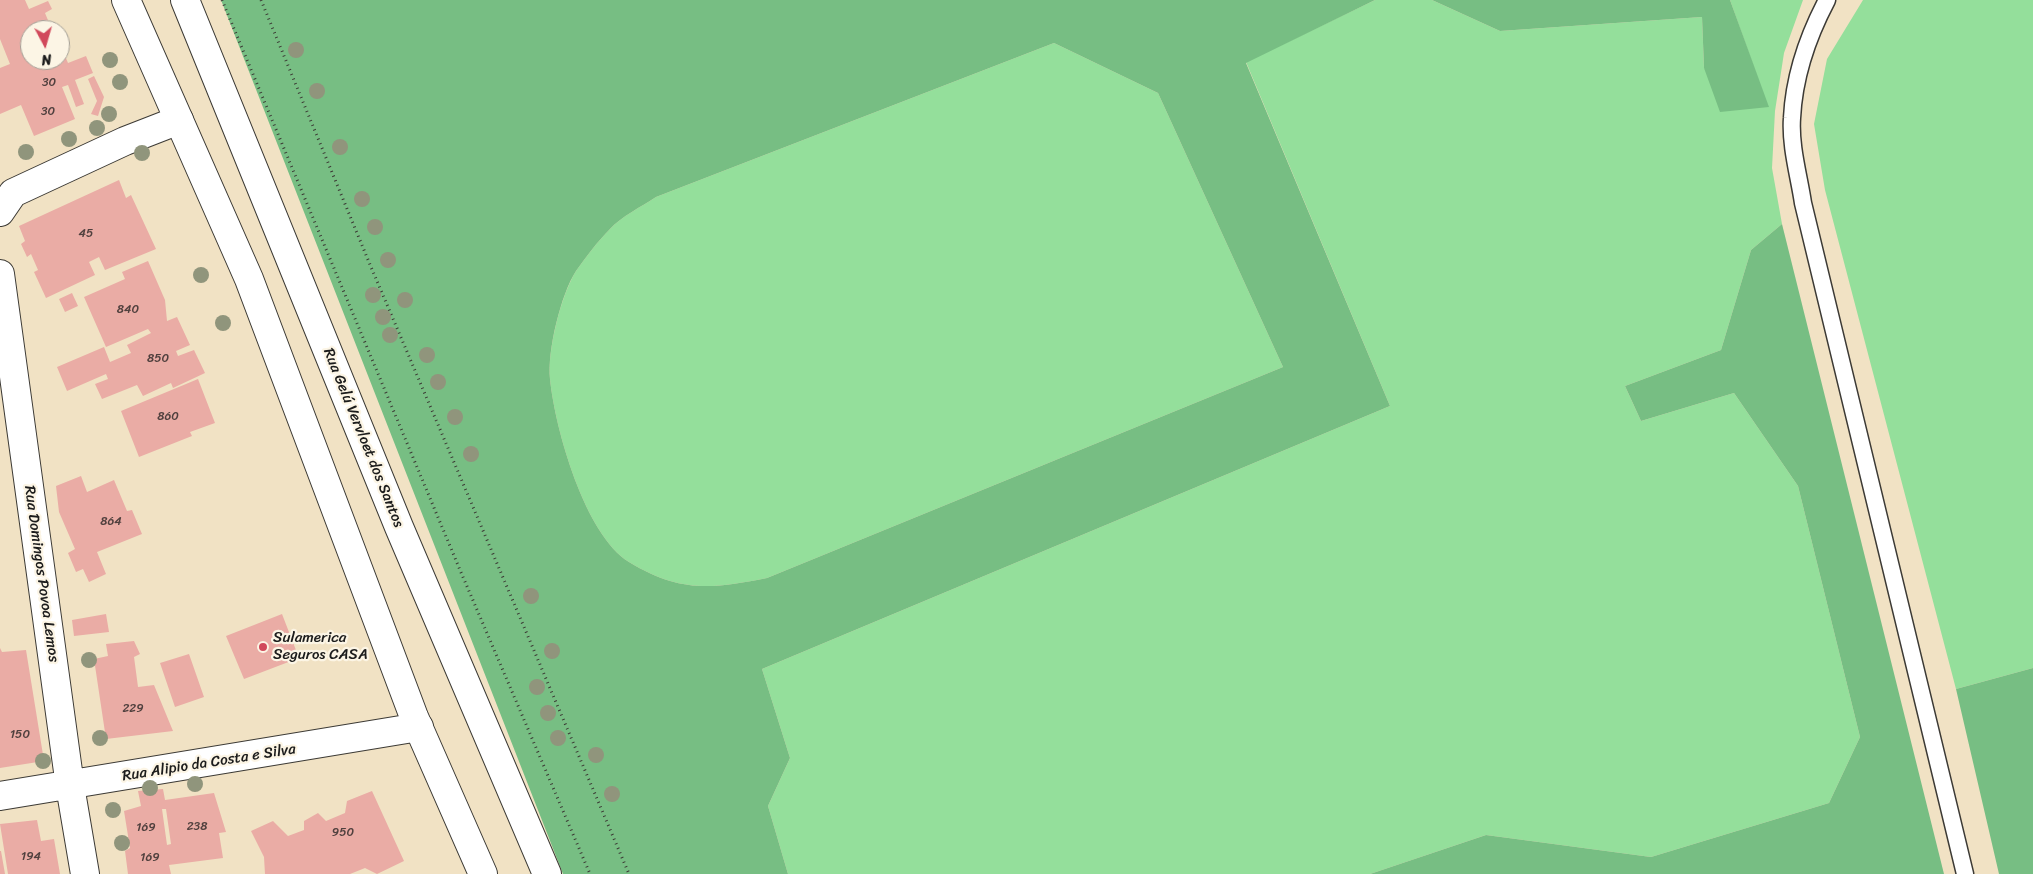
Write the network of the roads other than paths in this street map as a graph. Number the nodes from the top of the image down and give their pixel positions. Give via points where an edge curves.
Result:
1 (126, 0) edge
2 (185, 0) edge
3 (1827, 0) edge
4 (179, 120) junction
5 (0, 212) edge
6 (0, 274) edge
7 (418, 728) junction
8 (70, 786) junction
9 (0, 796) edge
10 (85, 874) edge
11 (483, 874) edge
12 (547, 874) edge
13 (1965, 874) edge

1 - 4 main road
2 - 12 main road, Rua Gelú Vervloet dos Santos via 399,527
3 - 13 lane via 1811,31 1798,75 1792,119 1803,203
4 - 5 main road via 125,141 13,194
4 - 7 main road via 250,279
6 - 8 main road, Rua Domingos Povoa Lemos
7 - 8 main road, Rua Alipio da Costa e Silva
7 - 11 main road
8 - 9 main road, Rua Alipio da Costa e Silva
8 - 10 main road, Rua Domingos Povoa Lemos

